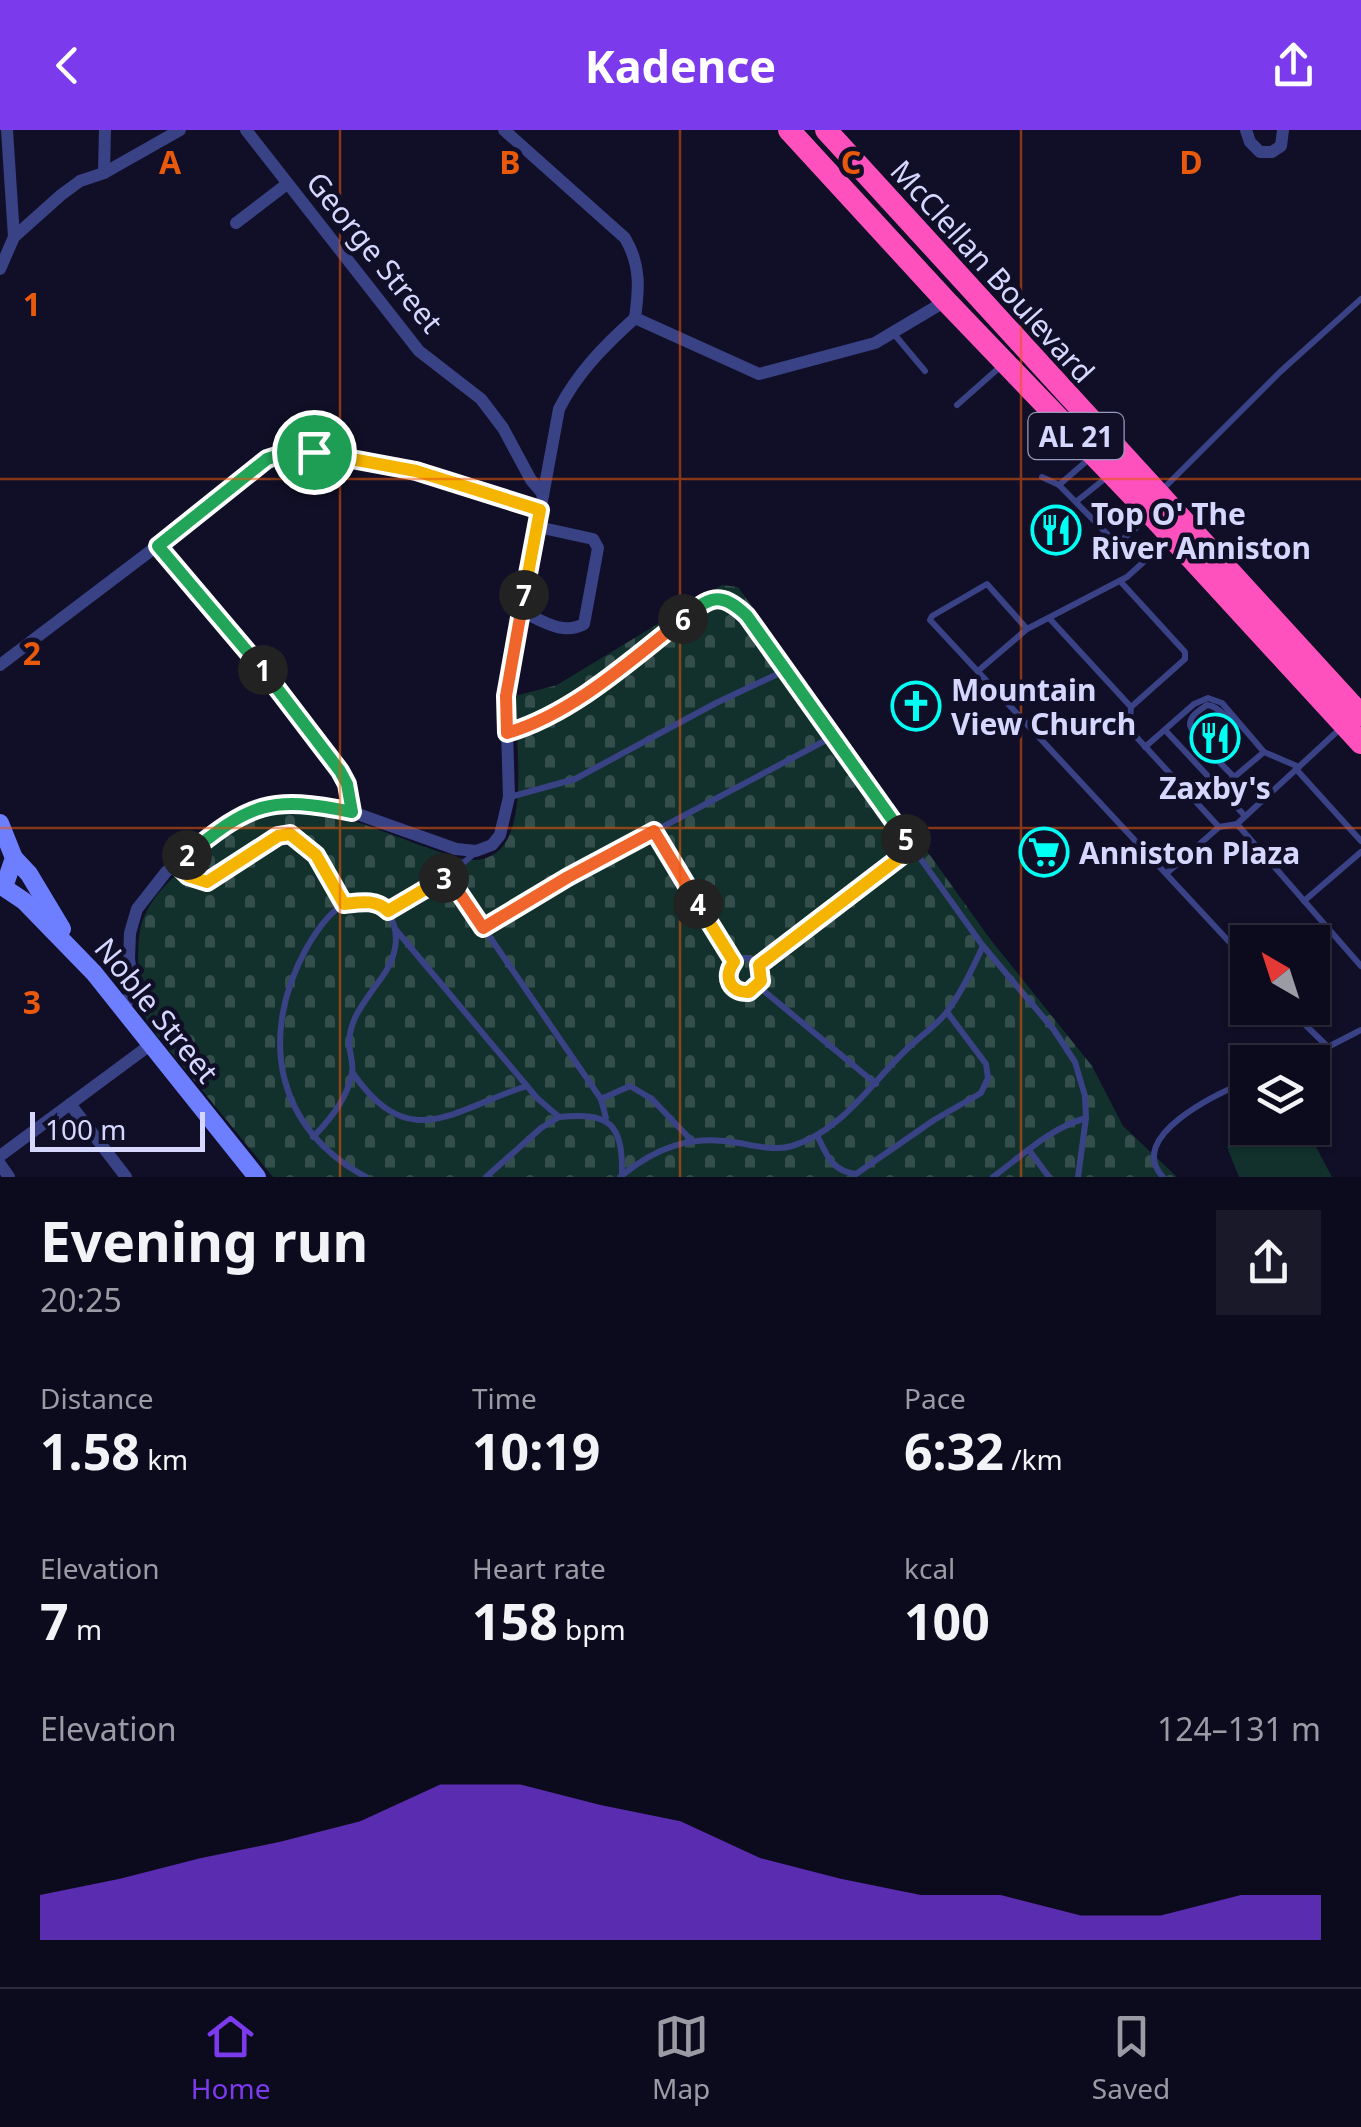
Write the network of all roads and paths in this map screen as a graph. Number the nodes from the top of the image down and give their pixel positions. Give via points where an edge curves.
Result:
1 (7, 130) edge
2 (105, 130) edge
3 (180, 130) edge
4 (246, 130) edge
5 (504, 130) edge
6 (789, 130) edge
7 (826, 130) edge
8 (1246, 130) edge
9 (1283, 130) edge
10 (104, 173) junction
11 (286, 184) junction
12 (236, 223) dead end
13 (14, 237) junction
14 (0, 270) edge
15 (966, 286) junction
16 (1361, 299) edge
17 (946, 301) junction
18 (635, 318) junction
19 (893, 333) junction
20 (1005, 362) junction
21 (926, 372) dead end
22 (957, 405) dead end
23 (1094, 455) junction
24 (1111, 473) junction
25 (1042, 477) dead end
26 (1059, 486) junction
27 (543, 494) junction
28 (1077, 502) junction
29 (1154, 505) junction
30 (540, 510) junction
31 (538, 527) junction
32 (1178, 530) junction
33 (1117, 544) junction
34 (158, 546) junction
35 (1146, 559) junction
36 (1120, 581) junction
37 (521, 612) junction
38 (1050, 619) junction
39 (1027, 629) junction
40 (0, 665) edge
41 (784, 671) junction
42 (978, 671) junction
43 (1131, 707) junction
44 (1356, 715) edge
45 (1240, 724) junction
46 (1164, 730) junction
47 (507, 733) junction
48 (832, 736) junction
49 (1361, 743) edge
50 (1145, 747) junction
51 (1264, 752) junction
52 (1297, 768) junction
53 (1234, 777) junction
54 (1220, 790) junction
55 (509, 797) junction
56 (352, 812) junction
57 (1245, 816) junction
58 (0, 823) edge
59 (1237, 824) junction
60 (1220, 827) junction
61 (654, 831) junction
62 (1361, 840) edge
63 (912, 848) junction
64 (476, 851) junction
65 (1361, 852) edge
66 (14, 858) junction
67 (176, 864) junction
68 (1167, 873) junction
69 (448, 876) junction
70 (2, 886) edge
71 (1304, 901) junction
72 (344, 904) junction
73 (388, 911) junction
74 (483, 928) junction
75 (395, 929) junction
76 (1230, 942) edge
77 (983, 946) junction
78 (75, 951) junction
79 (734, 962) junction
80 (759, 965) junction
81 (1361, 966) edge
82 (758, 986) junction
83 (124, 1011) junction
84 (947, 1012) junction
85 (1305, 1025) edge
86 (1361, 1030) edge
87 (150, 1045) junction
88 (1326, 1045) edge
89 (1330, 1046) edge
90 (352, 1072) junction
91 (876, 1084) junction
92 (527, 1086) junction
93 (1230, 1091) edge
94 (602, 1099) junction
95 (70, 1104) junction
96 (558, 1117) junction
97 (606, 1118) junction
98 (1086, 1118) junction
99 (817, 1135) junction
100 (313, 1137) junction
101 (692, 1140) junction
102 (1030, 1150) junction
103 (0, 1156) edge
104 (0, 1164) edge
105 (502, 1165) junction
106 (10, 1177) edge
107 (126, 1177) edge
108 (256, 1177) edge
109 (366, 1177) edge
110 (486, 1177) edge
111 (501, 1177) edge
112 (621, 1177) edge
113 (994, 1177) edge
114 (1049, 1177) edge
115 (1078, 1177) edge
116 (1163, 1177) edge

1 - 13 street
2 - 10 street
3 - 10 street
4 - 11 street, George Street
5 - 18 street via 624,238 635,255 639,283
6 - 17 highway, McClellan Boulevard / AL 21
7 - 15 highway, McClellan Boulevard / AL 21
8 - 9 street via 1260,152 1281,146
10 - 13 street via 80,181
11 - 12 street
11 - 27 street, George Street via 420,351 481,399
13 - 14 street
15 - 17 street
15 - 29 highway, McClellan Boulevard / AL 21
16 - 29 lane via 1280,372
17 - 19 street
17 - 20 highway, McClellan Boulevard / AL 21
18 - 19 street via 759,374 830,358
18 - 27 street via 570,387 559,409
19 - 21 lane
20 - 22 lane
20 - 23 highway, McClellan Boulevard / AL 21
23 - 24 highway, McClellan Boulevard / AL 21
23 - 26 lane
24 - 28 lane
24 - 29 highway, McClellan Boulevard / AL 21
25 - 26 lane
26 - 28 lane
27 - 30 street
28 - 33 lane
29 - 32 highway, McClellan Boulevard / AL 21
29 - 33 lane
30 - 31 street
30 - 34 street via 416,471 289,452 267,459
31 - 37 street
31 - 37 street via 593,539 598,548 584,624 573,631
32 - 35 lane
32 - 44 highway, McClellan Boulevard / AL 21
33 - 35 lane
34 - 40 street
34 - 56 street via 320,741 347,784
35 - 36 lane
36 - 38 lane
36 - 43 lane via 1185,652
37 - 47 street via 506,696
38 - 39 lane
38 - 43 lane
39 - 42 lane
39 - 42 lane via 986,584 932,616
41 - 47 lane via 747,616 724,599 710,599 606,678 529,727
41 - 48 lane
41 - 55 lane via 575,779
42 - 68 lane
43 - 50 lane via 1129,729
44 - 49 highway, McClellan Boulevard / AL 21
44 - 52 lane
45 - 46 lane via 1222,702 1208,698
45 - 51 lane
45 - 53 lane via 1206,706 1190,723
46 - 50 lane
46 - 54 lane
47 - 55 street
48 - 61 lane
48 - 63 lane
50 - 60 lane
51 - 52 lane
51 - 53 lane
52 - 57 lane
52 - 62 lane
53 - 54 lane
54 - 57 lane
55 - 64 street via 500,835
56 - 64 street
56 - 67 street via 265,805 222,826
57 - 59 lane
58 - 66 main road
59 - 60 lane
59 - 71 lane
60 - 68 lane
61 - 74 lane
61 - 79 lane
63 - 77 lane
63 - 80 lane
64 - 69 lane
65 - 71 lane
66 - 70 main road
66 - 78 main road
67 - 72 lane via 207,882 290,834 316,855
67 - 83 street via 137,910 130,933 133,985
68 - 76 lane
69 - 73 lane
69 - 74 lane
70 - 78 main road, Noble Street
71 - 81 lane
72 - 73 lane via 381,904
72 - 100 lane via 310,943 282,1016 285,1085
73 - 75 lane
74 - 94 lane
75 - 90 lane via 388,971 353,1022
75 - 92 lane
77 - 84 lane
77 - 98 lane via 1075,1062
78 - 83 main road, Noble Street
79 - 80 lane via 744,958
79 - 82 lane via 728,978 733,988
80 - 82 lane
82 - 91 lane
83 - 87 main road, Noble Street
84 - 91 lane
84 - 99 lane via 986,1064 980,1092 856,1174 831,1163
85 - 88 lane
86 - 89 lane
87 - 95 street
87 - 108 main road, Noble Street
90 - 92 lane via 390,1112 424,1121 456,1116
90 - 100 lane via 330,1120
91 - 99 lane
92 - 96 lane
93 - 116 lane via 1170,1126 1154,1145 1152,1160
94 - 97 lane
94 - 101 lane via 630,1086 642,1091
95 - 103 street
95 - 107 street
96 - 97 lane
96 - 105 lane
97 - 112 lane via 620,1144
98 - 102 lane
98 - 115 lane
99 - 101 lane via 778,1148
100 - 109 lane
101 - 112 lane via 653,1152
102 - 113 lane
102 - 114 lane
104 - 106 street
105 - 110 lane
105 - 111 lane

